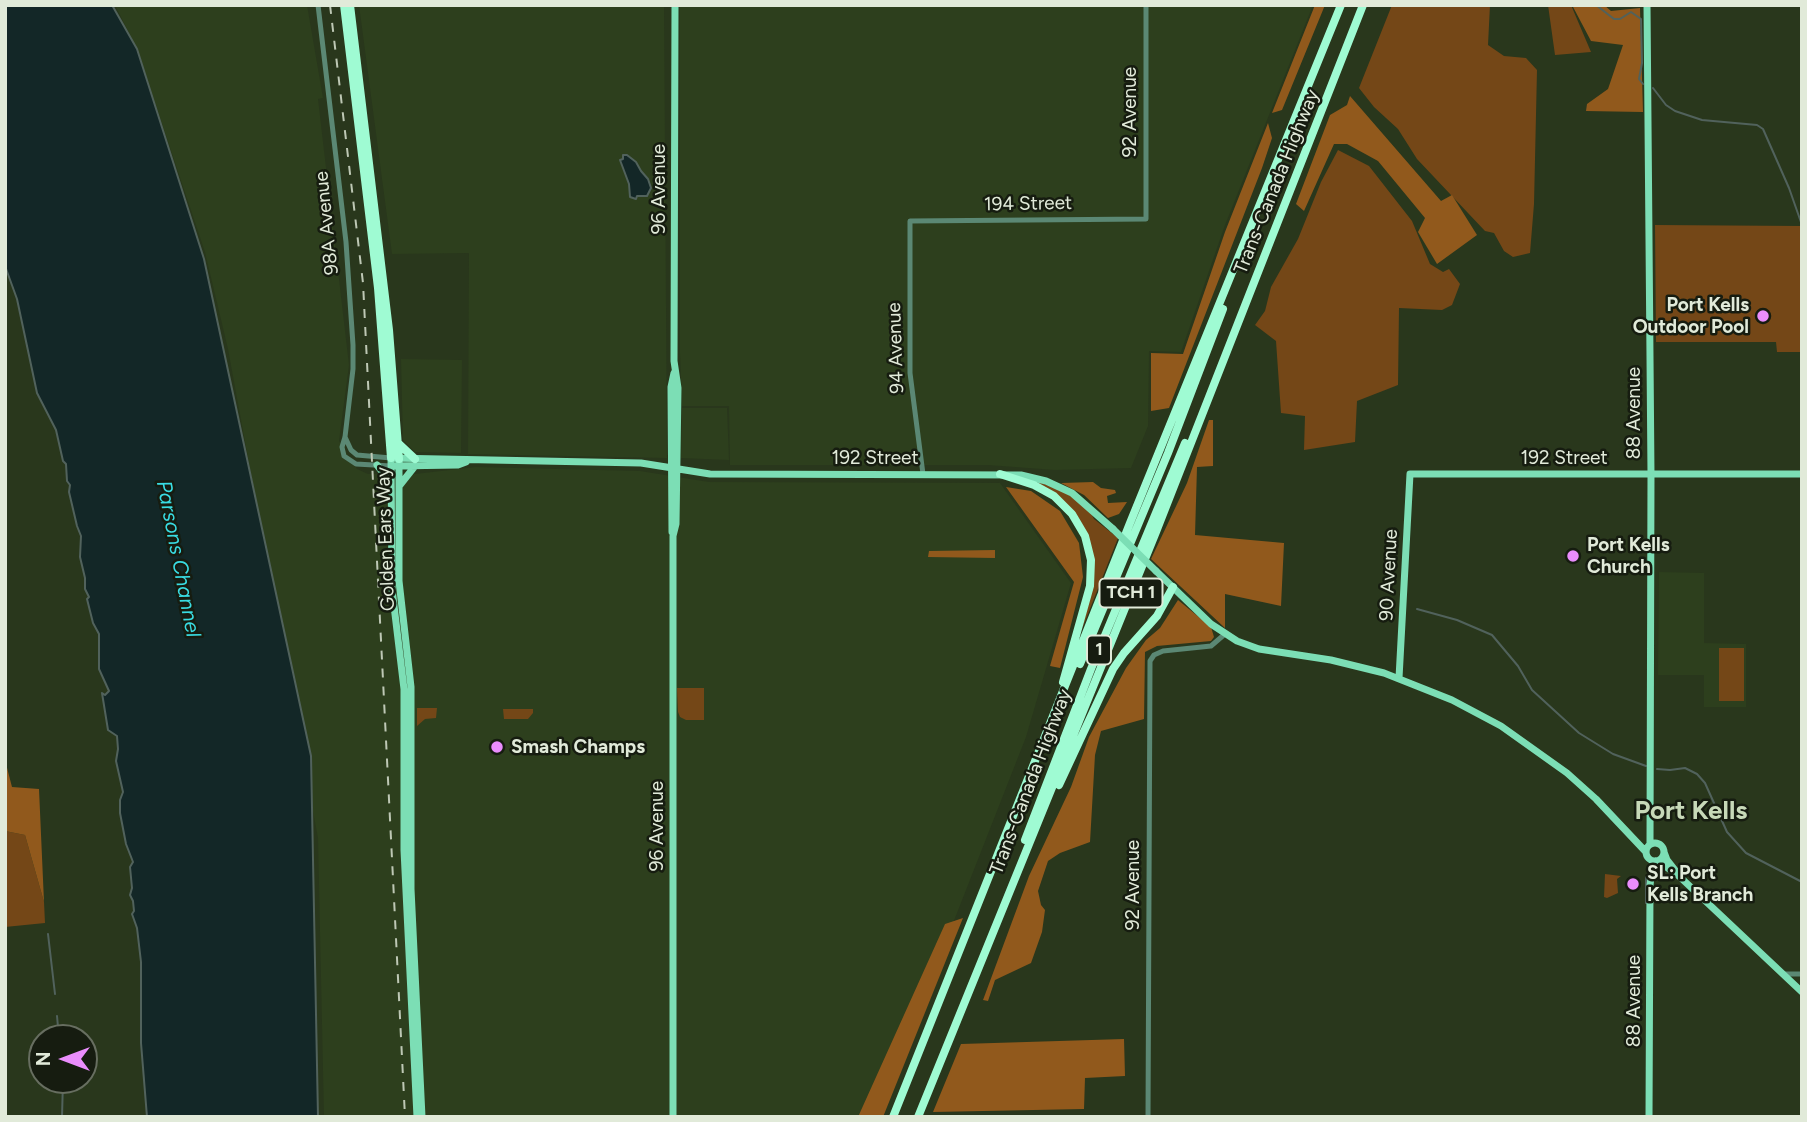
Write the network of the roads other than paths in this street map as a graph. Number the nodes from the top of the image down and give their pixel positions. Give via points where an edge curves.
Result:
1 (318, 5) edge
2 (344, 5) edge
3 (350, 5) edge
4 (675, 5) edge
5 (1146, 5) edge
6 (1341, 5) edge
7 (1363, 5) edge
8 (1647, 5) edge
9 (1146, 219) joint
10 (910, 221) joint
11 (1219, 370) junction
12 (345, 437) junction
13 (399, 444) junction
14 (395, 462) junction
15 (415, 463) junction
16 (377, 465) junction
17 (674, 469) junction
18 (923, 474) junction
19 (1000, 474) junction
20 (1410, 474) joint
21 (1651, 474) junction
22 (1802, 474) edge
23 (391, 483) junction
24 (400, 486) junction
25 (1172, 587) junction
26 (1225, 634) junction
27 (1399, 678) junction
28 (1049, 728) junction
29 (1042, 814) junction
30 (1650, 824) junction
31 (1623, 828) junction
32 (1636, 837) junction
33 (1660, 844) junction
34 (1648, 849) junction
35 (1664, 852) junction
36 (1657, 861) junction
37 (1671, 872) junction
38 (1680, 877) junction
39 (1650, 884) junction
40 (991, 935) junction
41 (1783, 974) junction
42 (1802, 974) edge
43 (1802, 992) edge
44 (417, 1117) edge
45 (422, 1117) edge
46 (673, 1117) edge
47 (893, 1117) edge
48 (918, 1117) edge
49 (1148, 1117) edge
50 (1649, 1117) edge

1 - 12 street, 98A Avenue via 346,242 353,345
2 - 14 highway, Golden Ears Way
3 - 13 highway, Golden Ears Way
4 - 17 main road, 96 Avenue via 674,373 678,388
5 - 9 street, 92 Avenue
6 - 28 highway, Trans-Canada Highway / TCH 1
7 - 11 highway, Trans-Canada Highway / TCH 1
8 - 21 main road, 88 Avenue
9 - 10 street, 194 Street
10 - 18 street, 94 Avenue via 910,373
11 - 29 highway, Trans-Canada Highway / TCH 1
11 - 40 highway, Trans-Canada Highway / 1 via 1091,668
12 - 14 street, 192 Street via 357,455
12 - 16 street, 192 Street via 342,447 347,459
13 - 14 highway, Golden Ears Way
13 - 15 highway
14 - 15 main road, 192 Street
14 - 16 street, 192 Street
14 - 23 main road, Golden Ears Way
14 - 24 main road, Golden Ears Way
15 - 17 main road, 192 Street via 458,458 640,463
15 - 24 main road
16 - 23 main road
17 - 18 main road, 192 Street via 719,474
17 - 46 main road, 96 Avenue
18 - 19 main road, 192 Street
19 - 25 main road, 192 Street, bridge via 1034,477 1060,486 1081,500
19 - 28 highway via 1054,496 1072,514 1091,560 1090,586
20 - 21 main road, 192 Street
20 - 27 main road, 90 Avenue
21 - 22 main road, 192 Street
21 - 30 main road, 88 Avenue
23 - 44 main road, Golden Ears Way via 392,600 404,689 404,850
24 - 45 main road, Golden Ears Way via 399,581 411,687 411,889
25 - 26 main road, 192 Street
25 - 29 highway via 1157,616 1113,669
26 - 27 main road, 192 Street via 1253,647 1344,662
26 - 49 street, 92 Avenue via 1211,646 1163,651 1150,661
27 - 31 main road, 192 Street via 1452,700 1524,740 1567,772
28 - 47 highway, Trans-Canada Highway / TCH 1
29 - 40 highway, Trans-Canada Highway / TCH 1
30 - 32 main road
30 - 33 main road, 88 Avenue
30 - 34 main road, 88 Avenue
31 - 32 main road
31 - 34 main road
32 - 34 main road
33 - 34 main road
33 - 35 main road, 88 Avenue
34 - 36 main road
34 - 39 main road, 88 Avenue
35 - 36 main road
35 - 38 main road, 88 Avenue
36 - 37 main road
36 - 39 main road, 88 Avenue
37 - 38 main road
37 - 39 main road via 1660,872
38 - 41 main road
39 - 50 main road, 88 Avenue
40 - 48 highway, Trans-Canada Highway / TCH 1
41 - 42 street
41 - 43 main road

